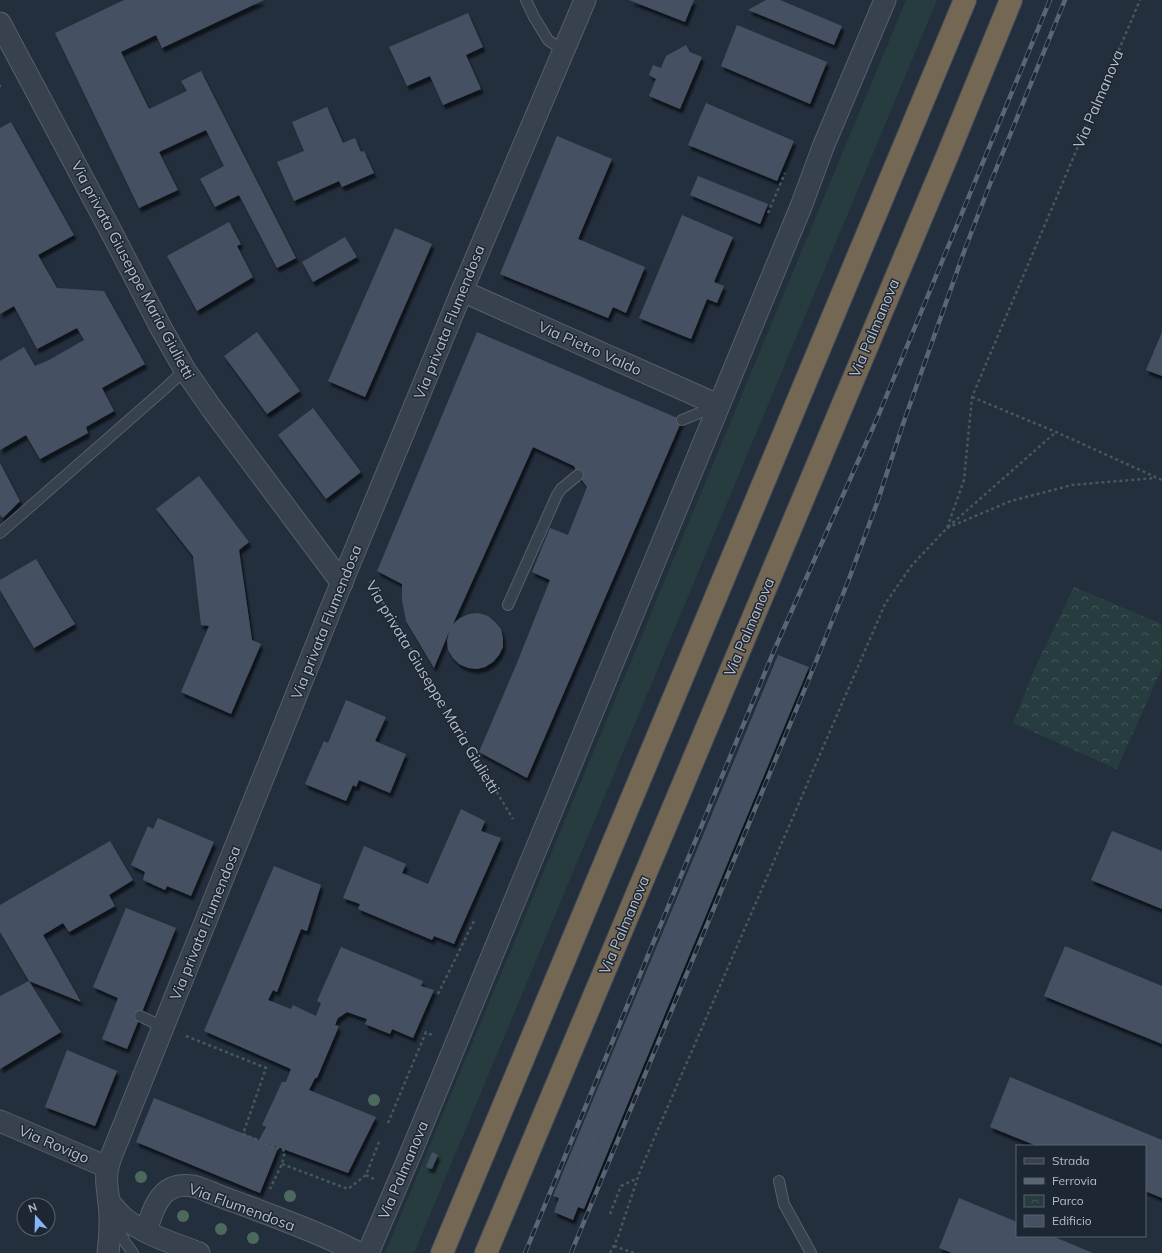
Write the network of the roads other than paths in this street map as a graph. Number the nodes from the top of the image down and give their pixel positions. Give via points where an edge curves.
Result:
1 (526, 0) edge
2 (585, 0) edge
3 (885, 0) edge
4 (965, 0) edge
5 (1011, 0) edge
6 (0, 23) edge
7 (564, 51) junction
8 (462, 291) junction
9 (184, 370) junction
10 (718, 405) junction
11 (682, 420) dead end
12 (578, 475) dead end
13 (0, 533) edge
14 (342, 583) junction
15 (508, 604) dead end
16 (140, 1016) dead end
17 (163, 1027) junction
18 (0, 1121) edge
19 (107, 1167) junction
20 (779, 1182) dead end
21 (109, 1202) junction
22 (146, 1231) junction
23 (108, 1253) edge
24 (133, 1253) edge
25 (199, 1253) edge
26 (360, 1253) edge
27 (368, 1253) edge
28 (442, 1253) edge
29 (486, 1253) edge
30 (811, 1253) edge

1 - 7 lane via 548,40
2 - 7 street, Via privata Flumendosa
3 - 10 street, Via Palmanova
4 - 28 highway
5 - 29 highway, Via Palmanova
6 - 9 street, Via privata Giuseppe Maria Giulietti
7 - 8 street, Via privata Flumendosa
8 - 10 street, Via Pietro Valdo
8 - 14 street, Via privata Flumendosa
9 - 13 lane
9 - 14 street, Via privata Giuseppe Maria Giulietti
10 - 11 lane
10 - 27 street, Via Palmanova
12 - 15 lane via 557,495
14 - 17 street, Via privata Flumendosa
16 - 17 lane
17 - 19 street, Via privata Flumendosa
18 - 19 street, Via Rovigo
19 - 21 street, Via privata Flumendosa via 106,1185
20 - 30 lane via 784,1204
21 - 22 street via 124,1218
21 - 23 street, Via privata Flumendosa
21 - 24 lane via 116,1226
22 - 25 street
22 - 26 street, Via Flumendosa via 166,1191 187,1186 261,1212

